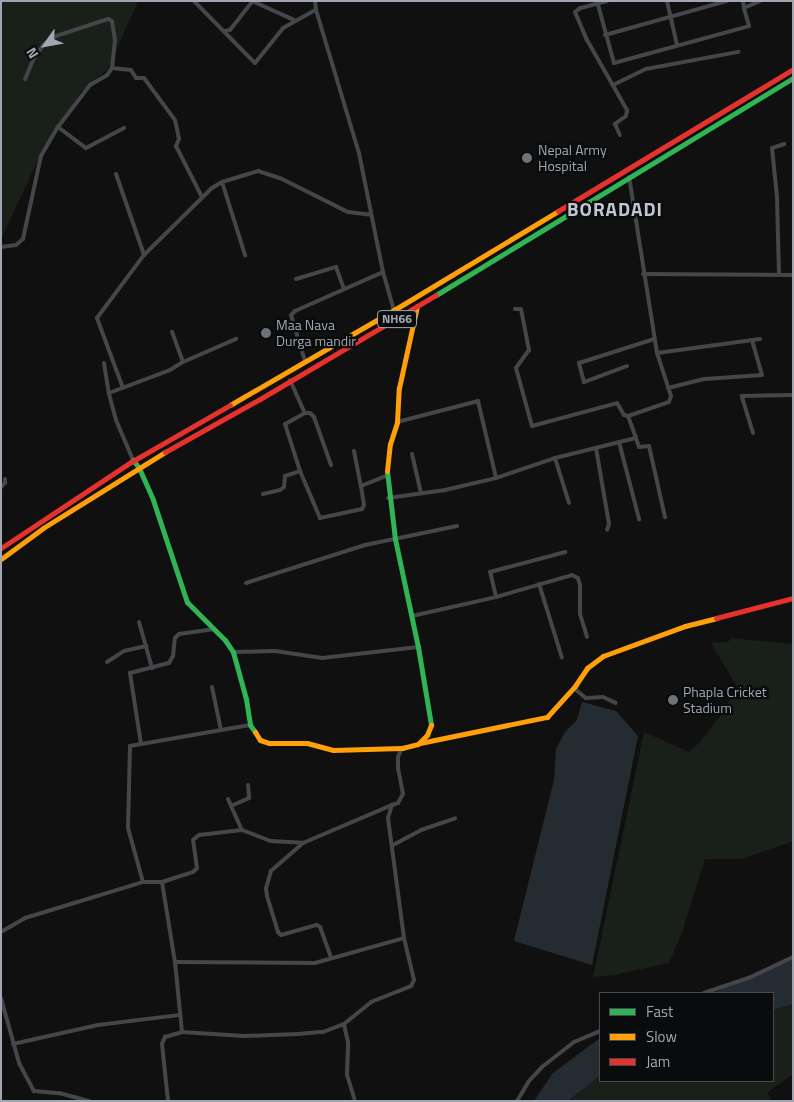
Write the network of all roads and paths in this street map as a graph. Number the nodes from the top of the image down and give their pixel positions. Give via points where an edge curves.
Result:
1 (194, 1) edge
2 (315, 1) edge
3 (607, 1) edge
4 (667, 1) edge
5 (727, 1) edge
6 (743, 1) edge
7 (760, 1) edge
8 (252, 2) edge
9 (597, 3) edge
10 (744, 8) junction
11 (316, 10) junction
12 (671, 16) junction
13 (294, 20) junction
14 (224, 31) junction
15 (605, 35) junction
16 (677, 45) junction
17 (738, 52) dead end
18 (112, 68) junction
19 (793, 69) edge
20 (793, 78) edge
21 (25, 79) dead end
22 (613, 85) junction
23 (58, 127) junction
24 (124, 128) dead end
25 (620, 135) dead end
26 (784, 144) dead end
27 (116, 174) dead end
28 (629, 178) junction
29 (222, 182) junction
30 (202, 197) junction
31 (371, 215) junction
32 (1, 247) edge
33 (144, 255) junction
34 (245, 255) dead end
35 (383, 272) junction
36 (644, 274) junction
37 (779, 274) junction
38 (793, 275) edge
39 (296, 279) dead end
40 (344, 289) junction
41 (417, 305) junction
42 (515, 309) dead end
43 (394, 310) junction
44 (172, 332) dead end
45 (236, 339) dead end
46 (654, 339) junction
47 (760, 339) dead end
48 (752, 340) junction
49 (657, 352) junction
50 (305, 361) junction
51 (183, 362) junction
52 (104, 364) dead end
53 (627, 366) dead end
54 (290, 380) junction
55 (123, 388) junction
56 (668, 388) junction
57 (109, 393) junction
58 (793, 395) edge
59 (306, 413) junction
60 (628, 416) junction
61 (398, 422) junction
62 (753, 433) dead end
63 (636, 438) junction
64 (619, 442) junction
65 (596, 448) junction
66 (354, 451) dead end
67 (412, 454) dead end
68 (554, 458) junction
69 (133, 460) junction
70 (331, 466) dead end
71 (139, 468) junction
72 (300, 471) junction
73 (386, 476) junction
74 (496, 478) junction
75 (5, 479) dead end
76 (361, 486) junction
77 (1, 487) edge
78 (421, 493) junction
79 (263, 494) dead end
80 (388, 498) junction
81 (569, 503) dead end
82 (665, 517) dead end
83 (639, 519) dead end
84 (457, 526) dead end
85 (607, 530) dead end
86 (395, 539) junction
87 (1, 548) edge
88 (565, 552) dead end
89 (1, 559) edge
90 (246, 583) dead end
91 (540, 584) junction
92 (496, 597) junction
93 (793, 598) edge
94 (412, 616) junction
95 (139, 622) dead end
96 (215, 629) junction
97 (587, 637) dead end
98 (146, 646) junction
99 (418, 647) junction
100 (233, 652) junction
101 (562, 658) dead end
102 (107, 662) dead end
103 (152, 668) junction
104 (575, 686) junction
105 (212, 688) dead end
106 (616, 702) dead end
107 (250, 725) junction
108 (222, 730) junction
109 (141, 744) junction
110 (418, 744) junction
111 (402, 748) junction
112 (248, 784) dead end
113 (228, 799) dead end
114 (392, 805) junction
115 (231, 806) junction
116 (455, 818) dead end
117 (242, 830) junction
118 (304, 843) junction
119 (392, 845) junction
120 (143, 882) junction
121 (162, 882) junction
122 (1, 932) edge
123 (404, 938) junction
124 (332, 957) junction
125 (793, 957) edge
126 (175, 962) junction
127 (707, 992) edge
128 (1, 998) edge
129 (180, 1015) junction
130 (344, 1024) junction
131 (599, 1031) edge
132 (182, 1032) junction
133 (14, 1044) junction
134 (89, 1101) edge
135 (168, 1101) edge
136 (355, 1101) edge
137 (517, 1101) edge

1 - 14 street
2 - 11 street
3 - 9 street
4 - 12 street
5 - 12 street
6 - 10 street
7 - 10 street
8 - 13 street
8 - 14 street via 230,30
9 - 15 street
9 - 22 street via 575,12
10 - 16 street via 749,26
11 - 13 street
11 - 31 street via 359,153
12 - 15 street
12 - 16 street
13 - 14 street via 283,28 254,63
15 - 16 street via 614,64
17 - 22 street via 646,69
18 - 21 street via 116,40 112,21 108,19 56,36 44,44
18 - 23 street via 90,85
18 - 30 street via 131,70 136,78 144,78 175,120 176,146
19 - 43 main road, NH66
20 - 28 main road, NH66
22 - 25 street via 626,110 626,116 615,124
23 - 24 street via 86,148
23 - 32 street via 36,168 23,239 16,245
26 - 37 street via 772,148
27 - 33 street
28 - 36 street
28 - 41 main road, NH66
29 - 30 street
29 - 31 street via 258,171 348,212
29 - 34 street
30 - 33 street
31 - 35 street
33 - 55 street via 97,318
35 - 40 street
35 - 43 street
36 - 37 street
36 - 46 street
37 - 38 street
39 - 40 street via 336,267
40 - 50 street via 295,311 291,316
41 - 54 main road, NH66
41 - 61 main road via 399,388
42 - 60 street via 521,309 529,350 516,368 532,426 617,403
43 - 50 main road, NH66
44 - 51 street
45 - 51 street
46 - 49 street
46 - 53 street via 579,364 584,382
47 - 48 street
48 - 49 street
48 - 56 street via 762,375 705,379
49 - 56 street
50 - 69 main road, NH66
51 - 55 street
52 - 57 street
54 - 59 street
54 - 71 main road, NH66
55 - 57 street
56 - 60 street via 669,402
57 - 69 street via 116,420
58 - 62 street via 742,396
59 - 70 street via 314,418
59 - 72 street via 286,424
60 - 63 street
61 - 73 main road via 390,444
61 - 74 street via 478,401
63 - 64 street
63 - 82 street via 639,447 649,446
64 - 65 street
64 - 83 street
65 - 68 street
65 - 85 street via 609,524
66 - 76 street
67 - 78 street
68 - 74 street
68 - 81 street
69 - 71 main road
69 - 87 main road, NH66
71 - 89 main road, NH66 via 43,528
71 - 96 main road via 187,602
72 - 76 street via 320,519 363,508
72 - 79 street via 285,476 284,487 280,490
73 - 76 street
73 - 80 main road
74 - 78 street
75 - 77 street
78 - 80 street
80 - 86 main road
84 - 86 street
86 - 90 street via 365,545
86 - 94 main road
88 - 92 street via 490,572
91 - 92 street
91 - 97 street via 572,575 578,578 580,614
91 - 101 street
92 - 94 street
93 - 104 main road via 634,643 594,661
94 - 99 main road
95 - 98 street
96 - 100 main road
96 - 103 street via 179,634 169,663
98 - 102 street via 124,651
98 - 103 street
99 - 100 street via 322,658 275,652
99 - 110 main road via 430,726
100 - 107 main road
103 - 109 street via 130,673
104 - 106 street via 586,698 603,697
104 - 110 main road via 547,717 539,720
105 - 108 street
107 - 108 street
107 - 111 main road via 260,740 269,744 307,743 333,750
108 - 109 street
109 - 120 street via 130,746 128,828
110 - 111 main road
111 - 114 street via 398,769 404,794 398,803
112 - 115 street via 249,798
113 - 115 street
114 - 118 street
114 - 119 street via 388,818
115 - 117 street
116 - 119 street
117 - 118 street via 270,841
117 - 121 street via 199,835 193,840 197,868
118 - 124 street via 271,871 267,896 278,932 282,935 316,925 320,927
119 - 123 street
120 - 121 street
120 - 122 street via 25,918
121 - 126 street
123 - 124 street
123 - 130 street via 414,980 411,986 371,1002
124 - 126 street via 315,963 296,964
125 - 127 street via 751,977
126 - 129 street
128 - 133 street
129 - 132 street
129 - 133 street via 98,1025
130 - 132 street via 323,1032 298,1034 244,1036
130 - 136 street via 348,1042 347,1075
131 - 137 street via 574,1042 542,1067
132 - 135 street via 165,1037 162,1044
133 - 134 street via 19,1063 34,1091 59,1093

